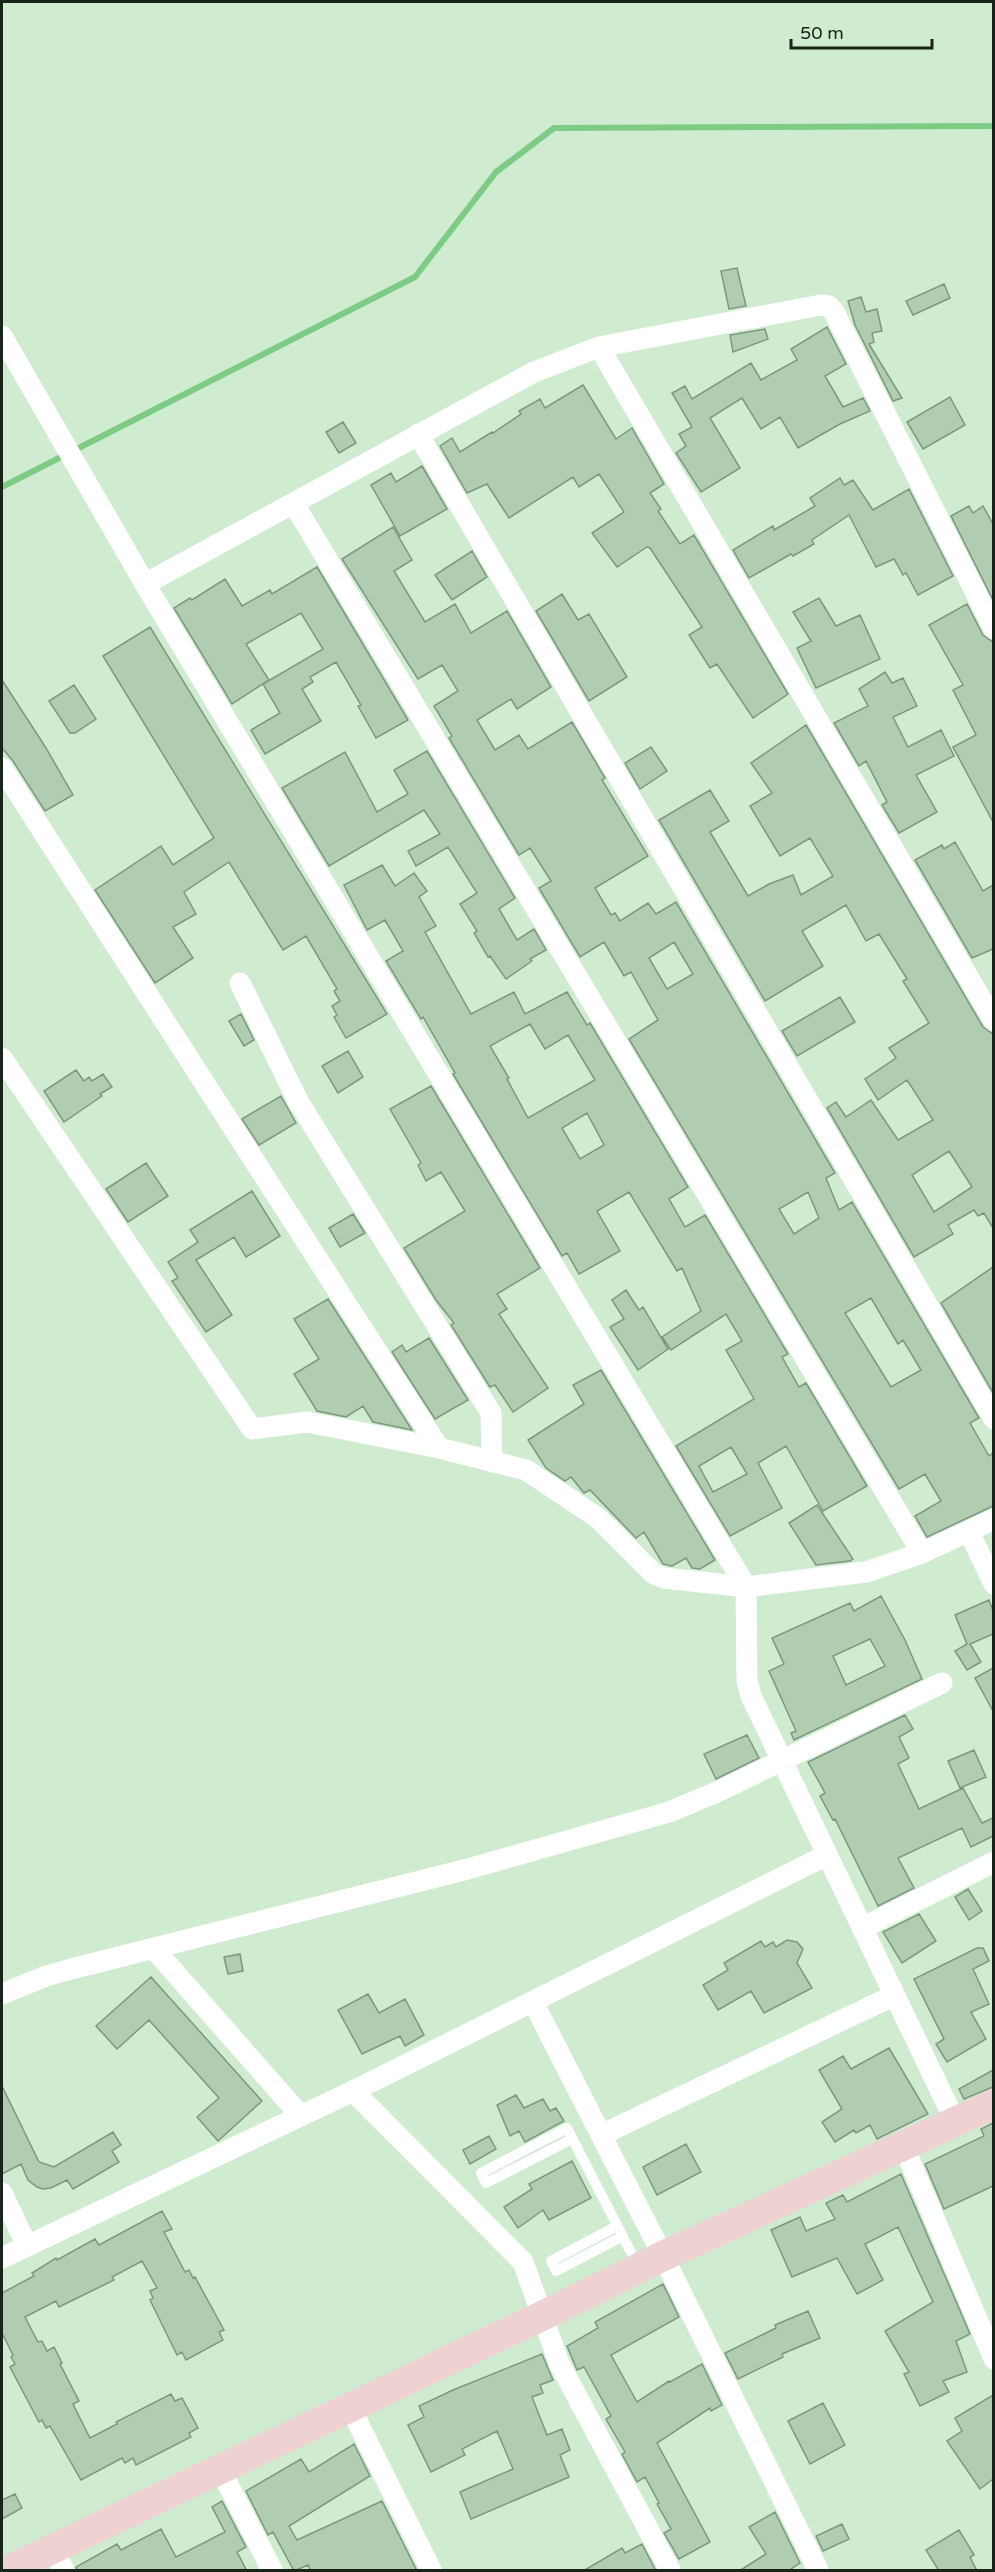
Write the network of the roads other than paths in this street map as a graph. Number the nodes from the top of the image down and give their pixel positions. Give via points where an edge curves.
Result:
1 (2, 336) edge
2 (599, 347) junction
3 (418, 435) junction
4 (294, 504) junction
5 (145, 584) junction
6 (993, 629) edge
7 (2, 768) edge
8 (240, 984) dead end
9 (993, 1021) edge
10 (2, 1058) edge
11 (993, 1419) edge
12 (440, 1448) junction
13 (492, 1461) junction
14 (993, 1519) edge
15 (969, 1532) junction
16 (922, 1554) junction
17 (993, 1584) edge
18 (746, 1587) junction
19 (942, 1683) dead end
20 (782, 1760) junction
21 (827, 1855) junction
22 (993, 1862) edge
23 (862, 1928) junction
24 (154, 1949) junction
25 (2, 1994) edge
26 (895, 1995) junction
27 (533, 2002) junction
28 (352, 2091) junction
29 (993, 2104) edge
30 (302, 2116) junction
31 (955, 2121) junction
32 (601, 2135) junction
33 (572, 2139) junction
34 (903, 2145) junction
35 (2, 2193) edge
36 (620, 2231) junction
37 (27, 2246) junction
38 (2, 2258) edge
39 (651, 2262) junction
40 (542, 2316) junction
41 (993, 2359) edge
42 (350, 2407) junction
43 (220, 2469) junction
44 (58, 2560) edge
45 (8, 2571) edge
46 (272, 2571) edge
47 (431, 2571) edge
48 (670, 2571) edge
49 (818, 2571) edge

1 - 5 street
2 - 3 street via 534,372
2 - 6 street via 821,304 829,306
2 - 9 street
3 - 4 street
3 - 11 street
4 - 5 street
4 - 16 street
5 - 18 street
7 - 12 street
8 - 13 street via 298,1101 491,1413
10 - 12 street via 252,1429 307,1422
12 - 13 street
13 - 18 street via 526,1470 598,1518 654,1574
14 - 15 street
15 - 16 street
15 - 17 street
16 - 18 street via 866,1572
18 - 20 street via 747,1681
19 - 20 street
20 - 21 street
20 - 24 street via 669,1812
21 - 23 street
21 - 27 street
22 - 23 street
23 - 26 street
24 - 25 street via 46,1976
24 - 30 street
26 - 31 street
26 - 32 street
27 - 28 street
27 - 32 street
28 - 30 street
28 - 40 street via 523,2262
29 - 31 street
30 - 37 street
31 - 34 street
32 - 39 street
33 - 33 lane via 486,2183 482,2173 567,2128
33 - 36 lane
34 - 39 street
34 - 41 street
35 - 37 street
36 - 36 lane via 551,2261 556,2271
36 - 39 lane
37 - 38 street
39 - 40 street
39 - 49 street
40 - 42 street
40 - 48 street via 559,2363
42 - 43 street
42 - 47 street
43 - 44 street
43 - 46 street
44 - 45 street

